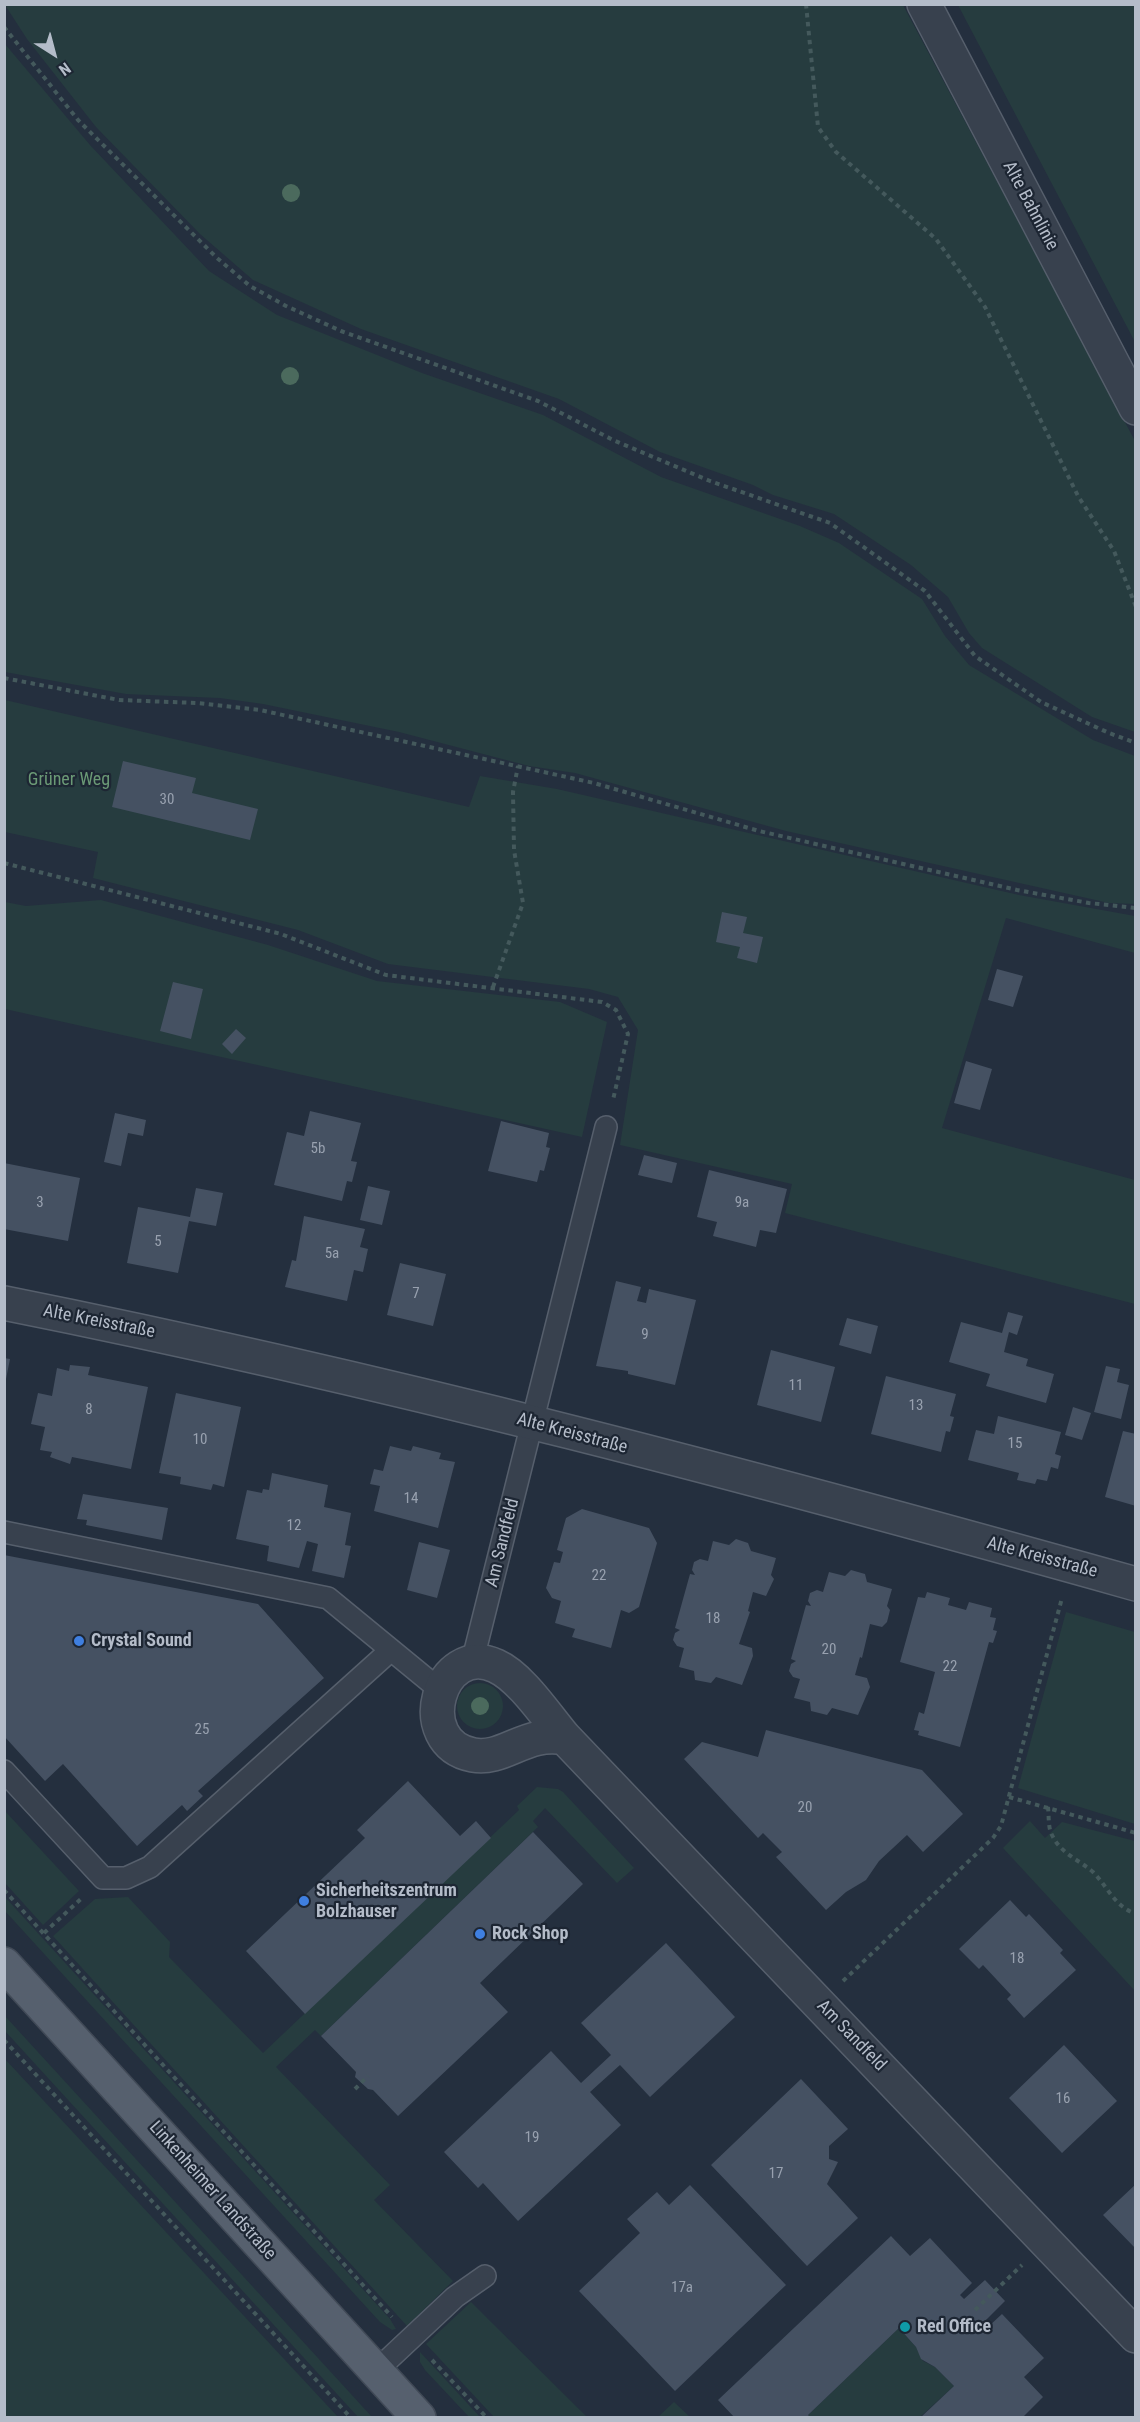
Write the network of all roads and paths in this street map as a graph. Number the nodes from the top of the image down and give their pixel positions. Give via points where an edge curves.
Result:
1 (806, 4) edge
2 (924, 4) edge
3 (4, 27) edge
4 (1136, 408) edge
5 (1136, 607) edge
6 (4, 678) edge
7 (1136, 743) edge
8 (518, 766) junction
9 (4, 863) edge
10 (1136, 908) edge
11 (493, 987) junction
12 (606, 1127) joint
13 (4, 1303) edge
14 (533, 1423) junction
15 (4, 1532) edge
16 (1070, 1566) junction
17 (1136, 1584) edge
18 (391, 1650) junction
19 (472, 1663) junction
20 (440, 1690) junction
21 (566, 1738) junction
22 (4, 1771) edge
23 (1009, 1797) junction
24 (1048, 1807) junction
25 (1136, 1833) edge
26 (103, 1878) junction
27 (4, 1890) edge
28 (1136, 1914) edge
29 (44, 1934) junction
30 (4, 1964) edge
31 (820, 2004) junction
32 (4, 2040) edge
33 (369, 2076) dead end
34 (355, 2089) dead end
35 (1047, 2242) junction
36 (485, 2276) dead end
37 (975, 2310) dead end
38 (1136, 2336) edge
39 (411, 2339) junction
40 (376, 2371) junction
41 (351, 2418) edge
42 (419, 2418) edge
43 (487, 2418) edge

1 - 5 path via 818,127 836,152 936,239 985,307 1078,496 1114,551
2 - 4 street, Alte Bahnlinie
3 - 7 path via 78,120 250,286 341,331 538,401 613,440 710,481 830,523 926,591 975,656 1041,702
6 - 8 path via 119,700 260,710
8 - 10 path via 594,783 759,831 1017,890
8 - 11 path via 513,792 514,850 523,903
9 - 11 path via 281,934 387,975
11 - 12 path via 602,1002 616,1010 628,1034
12 - 14 lane, Am Sandfeld
13 - 14 street, Alte Kreisstraße via 190,1340
14 - 16 street, Alte Kreisstraße
14 - 19 lane, Am Sandfeld
15 - 18 lane via 328,1598
16 - 17 street, Alte Kreisstraße
16 - 23 path
18 - 20 lane
18 - 26 lane via 150,1867 126,1878
19 - 20 street via 457,1670
19 - 21 street, Am Sandfeld via 488,1663 507,1672
20 - 21 street via 436,1713 440,1726 460,1750 492,1755 537,1737
21 - 31 street, Am Sandfeld
22 - 26 lane
23 - 24 path
23 - 31 path via 1001,1826 993,1838
24 - 25 path
24 - 28 path via 1051,1834 1065,1854 1095,1874 1111,1898
26 - 29 path
27 - 29 path
29 - 39 path
30 - 40 main road, Linkenheimer Landstraße
31 - 35 street, Am Sandfeld
32 - 41 path
33 - 34 path
35 - 37 path
35 - 38 street, Am Sandfeld
36 - 39 lane via 455,2297
39 - 40 lane
39 - 43 path
40 - 42 main road, Linkenheimer Landstraße

